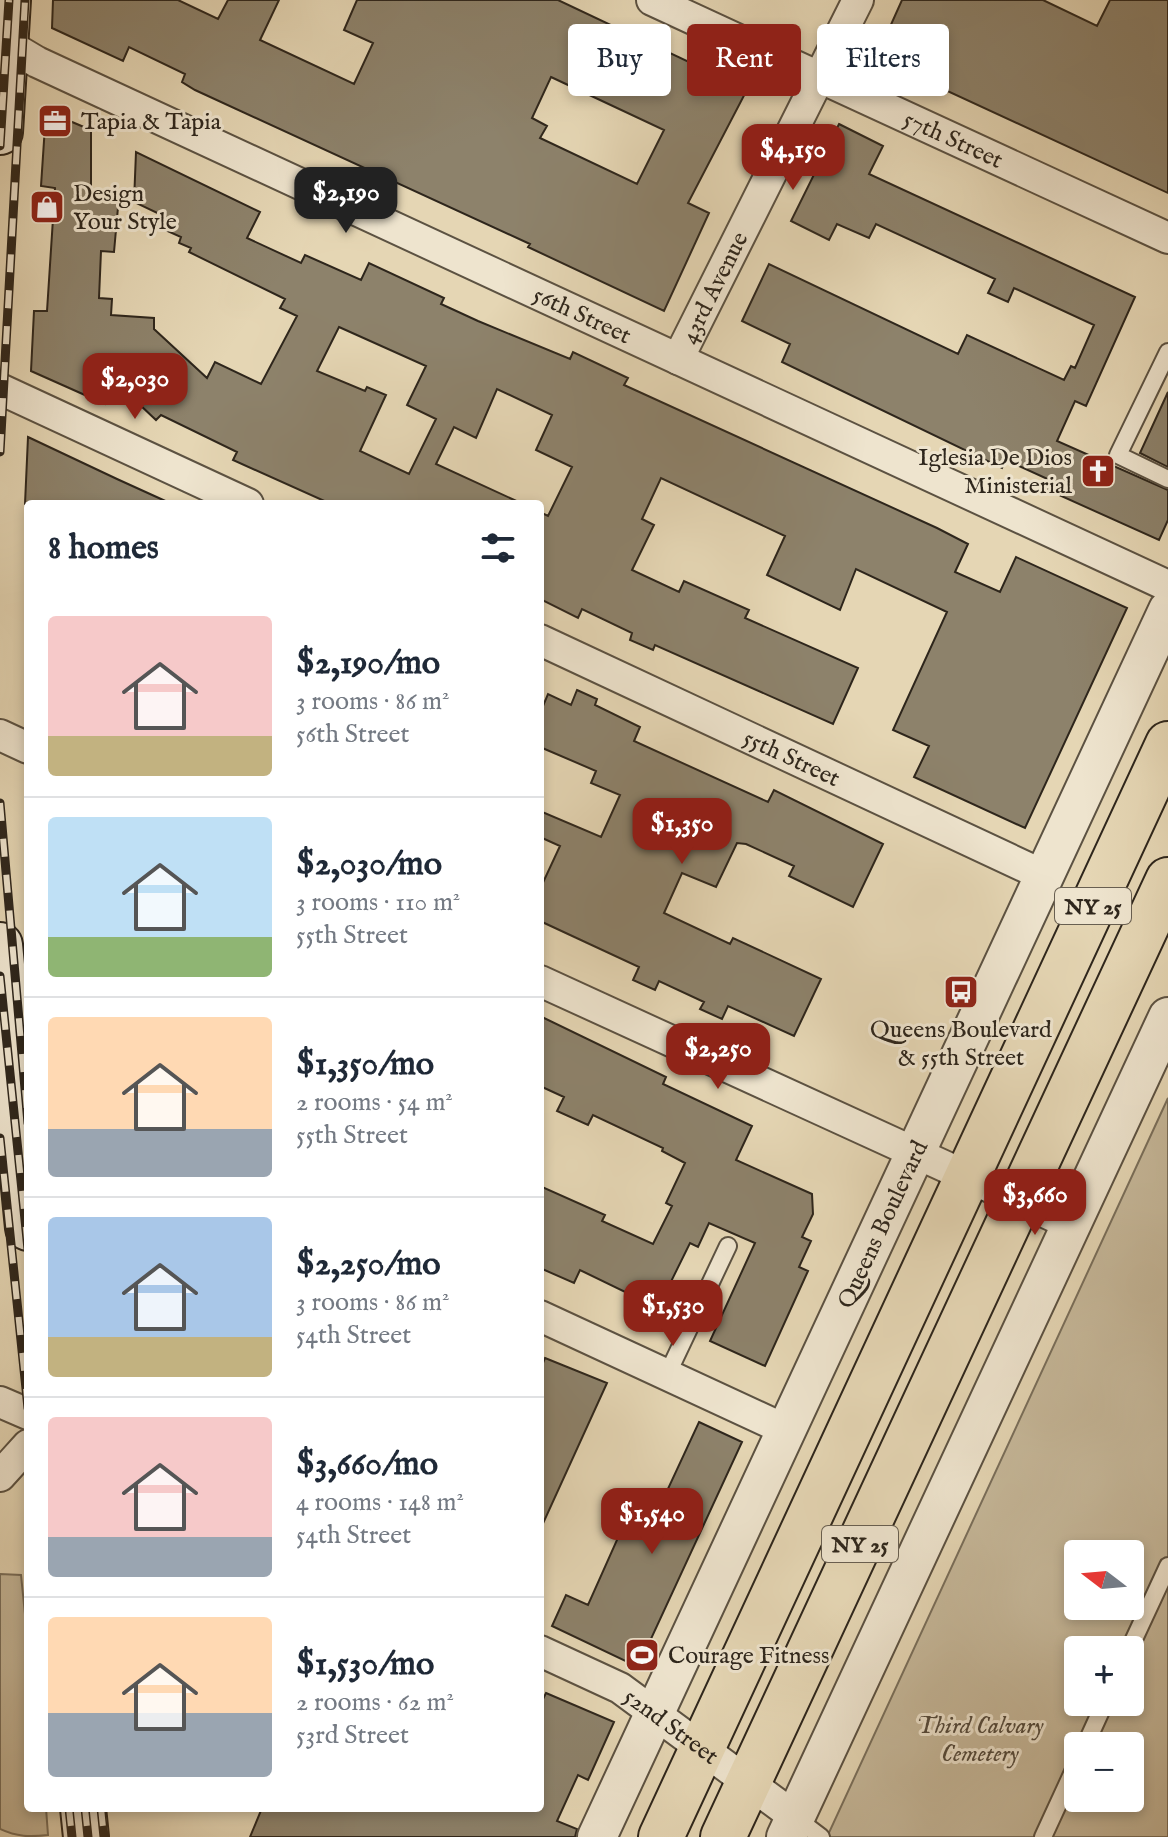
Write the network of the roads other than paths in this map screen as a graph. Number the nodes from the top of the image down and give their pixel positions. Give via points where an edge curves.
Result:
1 (8, 0) edge
2 (652, 0) edge
3 (858, 0) edge
4 (846, 24) edge
5 (2, 41) edge
6 (817, 76) edge
7 (817, 83) edge
8 (861, 96) edge
9 (0, 132) edge
10 (1168, 238) edge
11 (1168, 352) edge
12 (678, 359) junction
13 (0, 389) edge
14 (1168, 479) edge
15 (239, 500) edge
16 (1168, 586) edge
17 (1168, 610) edge
18 (544, 642) edge
19 (0, 735) edge
20 (1168, 744) edge
21 (24, 746) edge
22 (1045, 876) junction
23 (1168, 880) edge
24 (0, 945) edge
25 (544, 983) edge
26 (1168, 1017) edge
27 (13, 1070) edge
28 (918, 1153) junction
29 (968, 1176) junction
30 (24, 1186) edge
31 (1020, 1200) junction
32 (1073, 1225) junction
33 (728, 1246) dead end
34 (544, 1318) edge
35 (667, 1375) junction
36 (0, 1402) edge
37 (24, 1412) edge
38 (784, 1429) junction
39 (24, 1449) edge
40 (0, 1476) edge
41 (1168, 1566) edge
42 (1136, 1636) edge
43 (544, 1653) edge
44 (655, 1713) junction
45 (701, 1747) junction
46 (749, 1782) junction
47 (1064, 1791) edge
48 (83, 1812) edge
49 (801, 1830) edge
50 (86, 1837) edge
51 (597, 1837) edge
52 (661, 1837) edge
53 (723, 1837) edge
54 (1043, 1837) edge

1 - 5 main road
2 - 6 street, 57th Street
3 - 4 street, 43rd Avenue
5 - 9 main road
5 - 12 street, 56th Street via 37,62
7 - 12 street, 43rd Avenue
8 - 10 street, 57th Street
11 - 14 lane via 1118,455
12 - 16 street, 56th Street
13 - 15 street
17 - 22 street, Queens Boulevard
18 - 22 street, 55th Street
19 - 21 street
20 - 29 main road, NY 25
22 - 28 street, Queens Boulevard
23 - 31 main road, NY 25
24 - 27 main road
25 - 28 street
26 - 32 street
27 - 30 main road
28 - 29 street
28 - 38 street, Queens Boulevard
29 - 31 street
29 - 45 main road, NY 25
31 - 32 street
31 - 46 main road, NY 25
32 - 49 street
33 - 35 lane
34 - 35 street
35 - 38 street
36 - 37 street
38 - 44 street, Queens Boulevard
39 - 40 street
41 - 42 lane
43 - 44 street, 52nd Street via 620,1688
44 - 45 street, 52nd Street
44 - 51 street, Queens Boulevard
45 - 46 street, 52nd Street
45 - 52 main road, NY 25
46 - 49 street, 52nd Street
46 - 53 main road, NY 25
47 - 54 lane
48 - 50 main road

